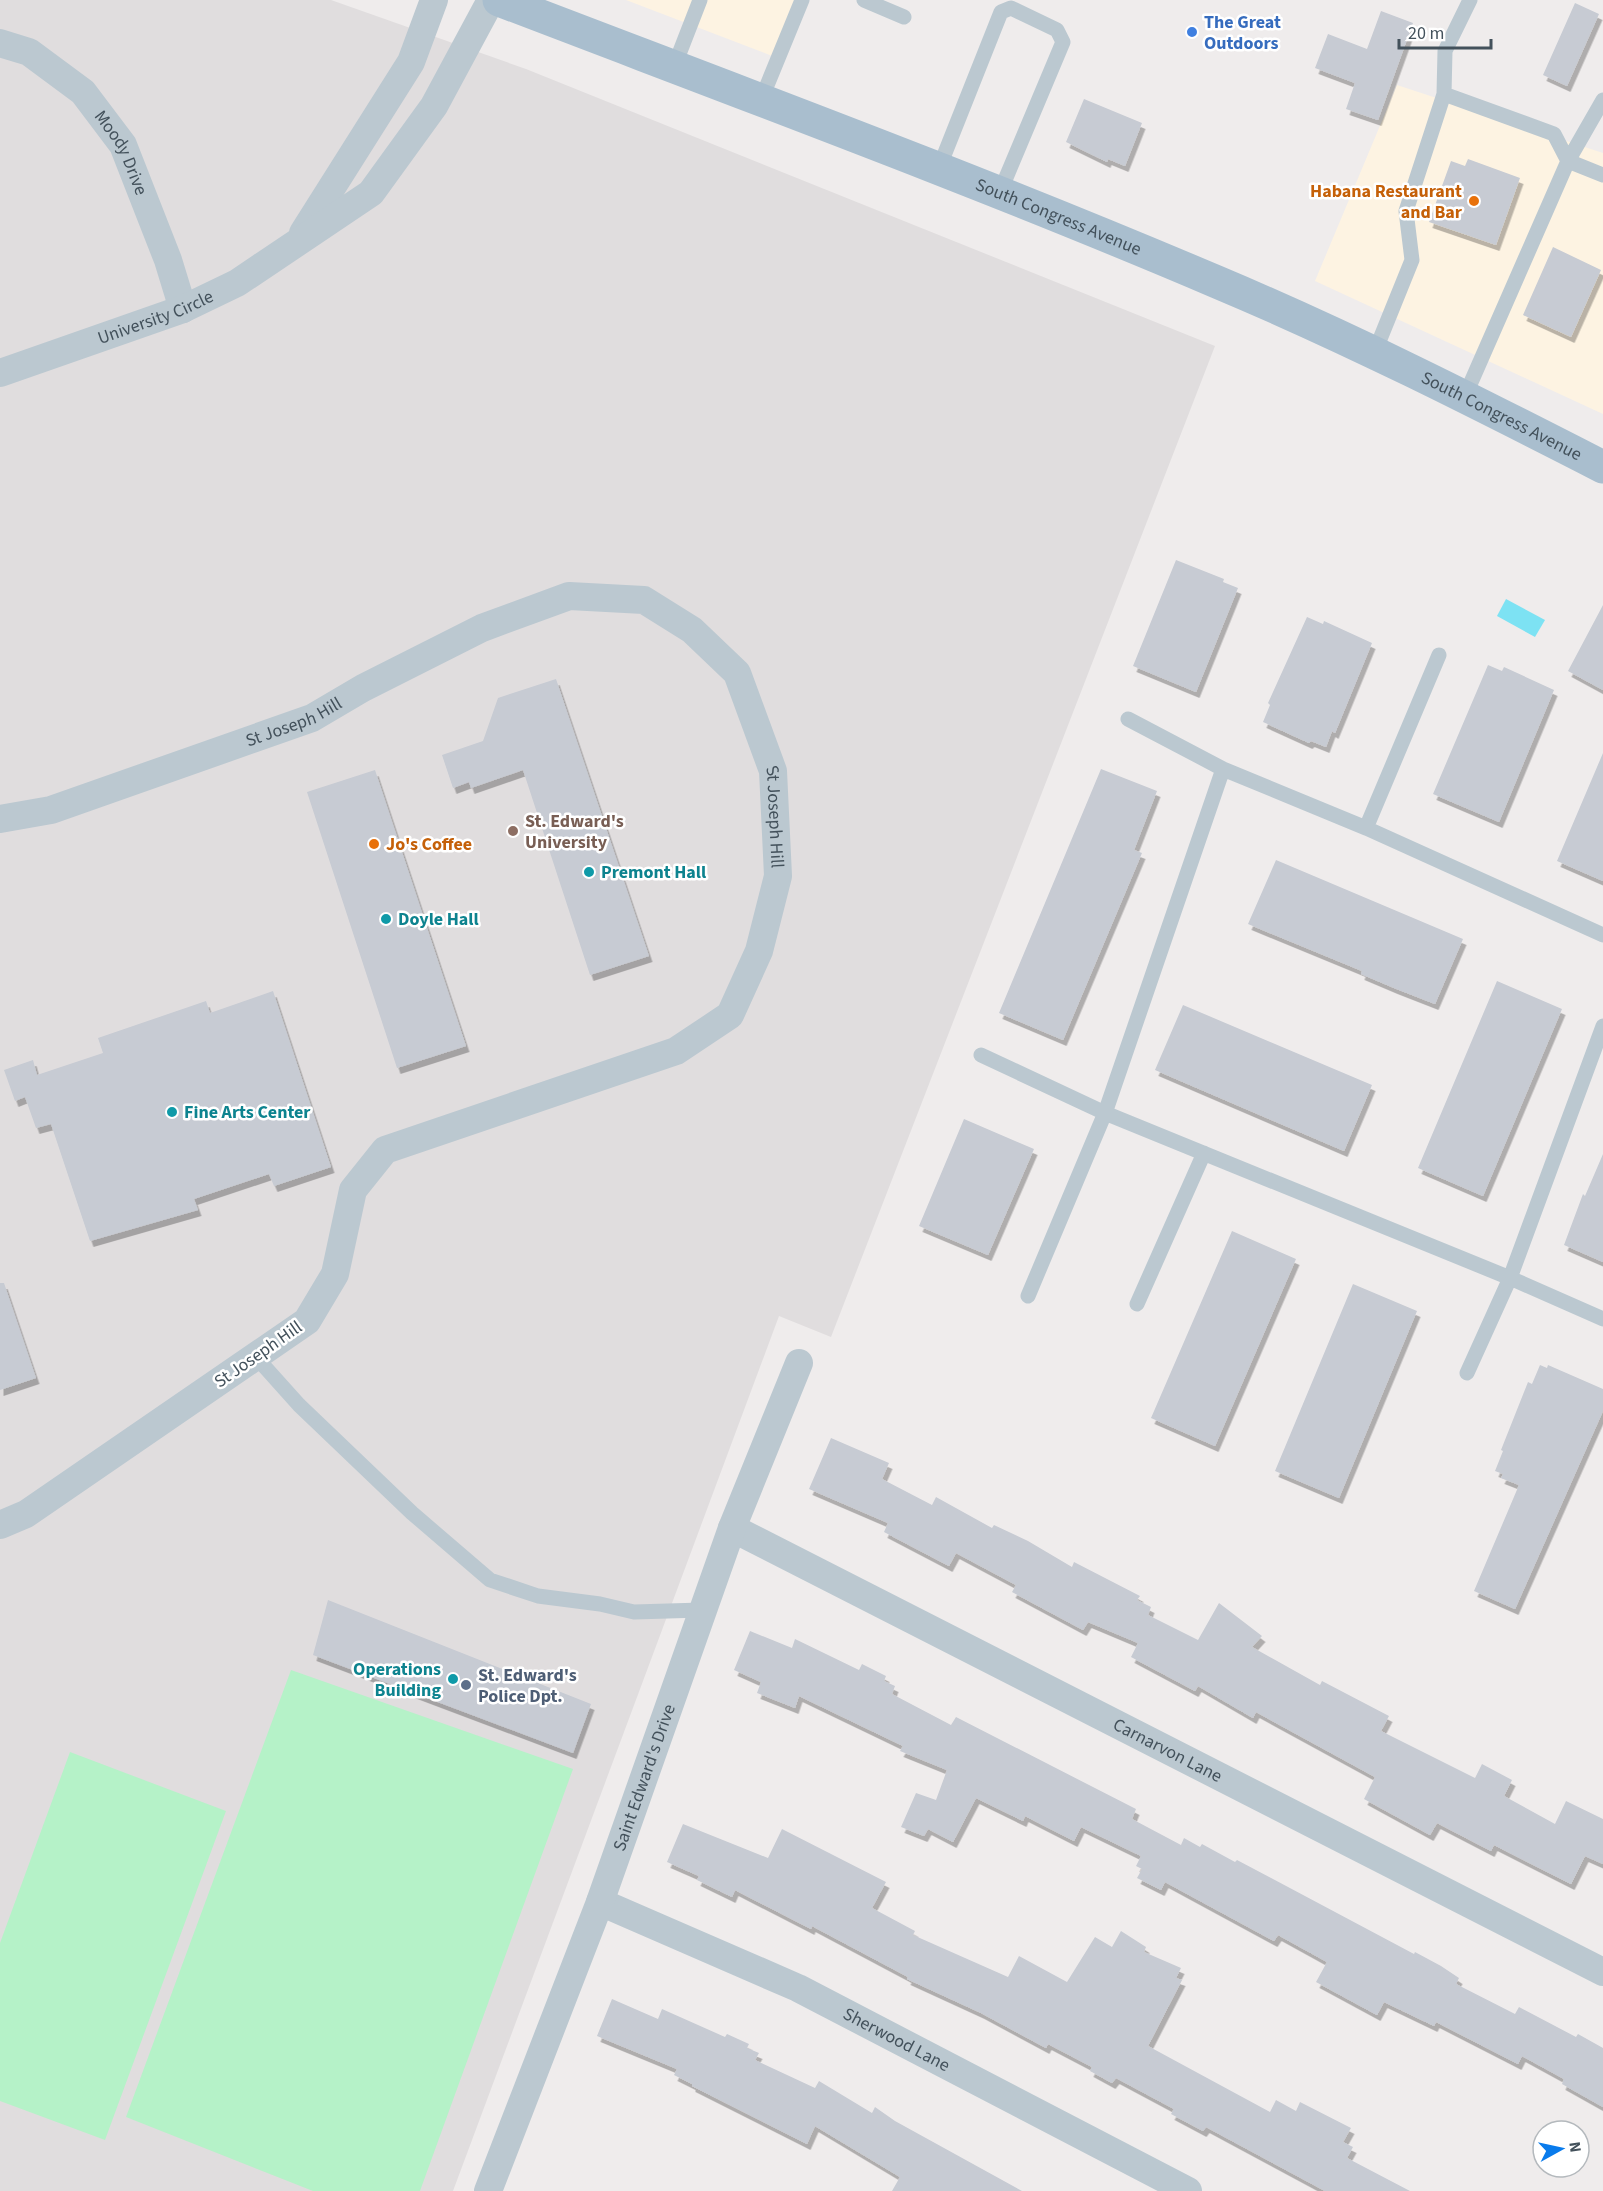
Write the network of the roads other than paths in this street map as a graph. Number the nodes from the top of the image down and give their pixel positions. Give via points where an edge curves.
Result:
1 (434, 0) edge
2 (491, 0) edge
3 (499, 0) edge
4 (700, 0) edge
5 (802, 0) edge
6 (864, 0) edge
7 (1470, 0) edge
8 (904, 17) dead end
9 (0, 43) edge
10 (674, 67) junction
11 (1444, 94) junction
12 (761, 100) junction
13 (1603, 100) edge
14 (1568, 161) junction
15 (939, 168) junction
16 (1603, 175) edge
17 (1000, 192) junction
18 (298, 239) junction
19 (183, 309) junction
20 (1374, 354) junction
21 (0, 374) edge
22 (1465, 396) junction
23 (1598, 460) edge
24 (1439, 655) dead end
25 (1128, 719) dead end
26 (1223, 769) junction
27 (0, 819) edge
28 (1366, 828) junction
29 (1603, 935) edge
30 (1603, 1026) edge
31 (981, 1055) dead end
32 (1105, 1113) junction
33 (1204, 1153) junction
34 (1510, 1278) junction
35 (1028, 1296) dead end
36 (1137, 1304) dead end
37 (1603, 1319) edge
38 (255, 1356) junction
39 (799, 1363) dead end
40 (1467, 1373) dead end
41 (0, 1526) edge
42 (732, 1528) junction
43 (702, 1610) junction
44 (600, 1902) junction
45 (1603, 1972) edge
46 (488, 2191) edge
47 (1188, 2191) edge

1 - 18 street, University Circle via 411,62
2 - 18 street, University Circle via 434,106 371,193
3 - 10 main road, South Congress Avenue
4 - 10 lane
5 - 12 lane
6 - 8 lane
7 - 11 lane via 1445,51
9 - 19 street, Moody Drive via 29,52 83,92 123,145
10 - 12 main road, South Congress Avenue
11 - 14 lane via 1554,134
11 - 20 lane via 1406,211 1412,260
12 - 15 main road, South Congress Avenue
13 - 14 lane
14 - 16 lane
14 - 22 lane
15 - 17 main road, South Congress Avenue
15 - 17 lane via 1001,12 1011,8 1057,30 1063,42
17 - 20 main road, South Congress Avenue via 1220,283
18 - 19 street, University Circle via 237,282
19 - 21 street, University Circle
20 - 22 main road, South Congress Avenue
22 - 23 main road, South Congress Avenue
24 - 28 lane
25 - 26 lane
26 - 28 lane
26 - 32 lane
27 - 38 street, St Joseph Hill via 51,810 312,718 482,628 569,596 644,600 692,630 737,673 773,771 778,876 759,951 730,1015 676,1051 385,1150 353,1191 335,1274 307,1321
28 - 29 lane
30 - 34 lane
31 - 32 lane
32 - 33 lane
32 - 35 lane
33 - 34 lane
33 - 36 lane
34 - 37 lane
34 - 40 lane
38 - 41 street, St Joseph Hill via 26,1514
38 - 43 lane via 299,1405 412,1513 490,1580 538,1596 634,1612
39 - 42 street, Saint Edward's Drive
42 - 43 street, Saint Edward's Drive
42 - 45 street, Carnarvon Lane
43 - 44 street, Saint Edward's Drive
44 - 46 street, Saint Edward's Drive
44 - 47 street, Sherwood Lane via 798,1988

